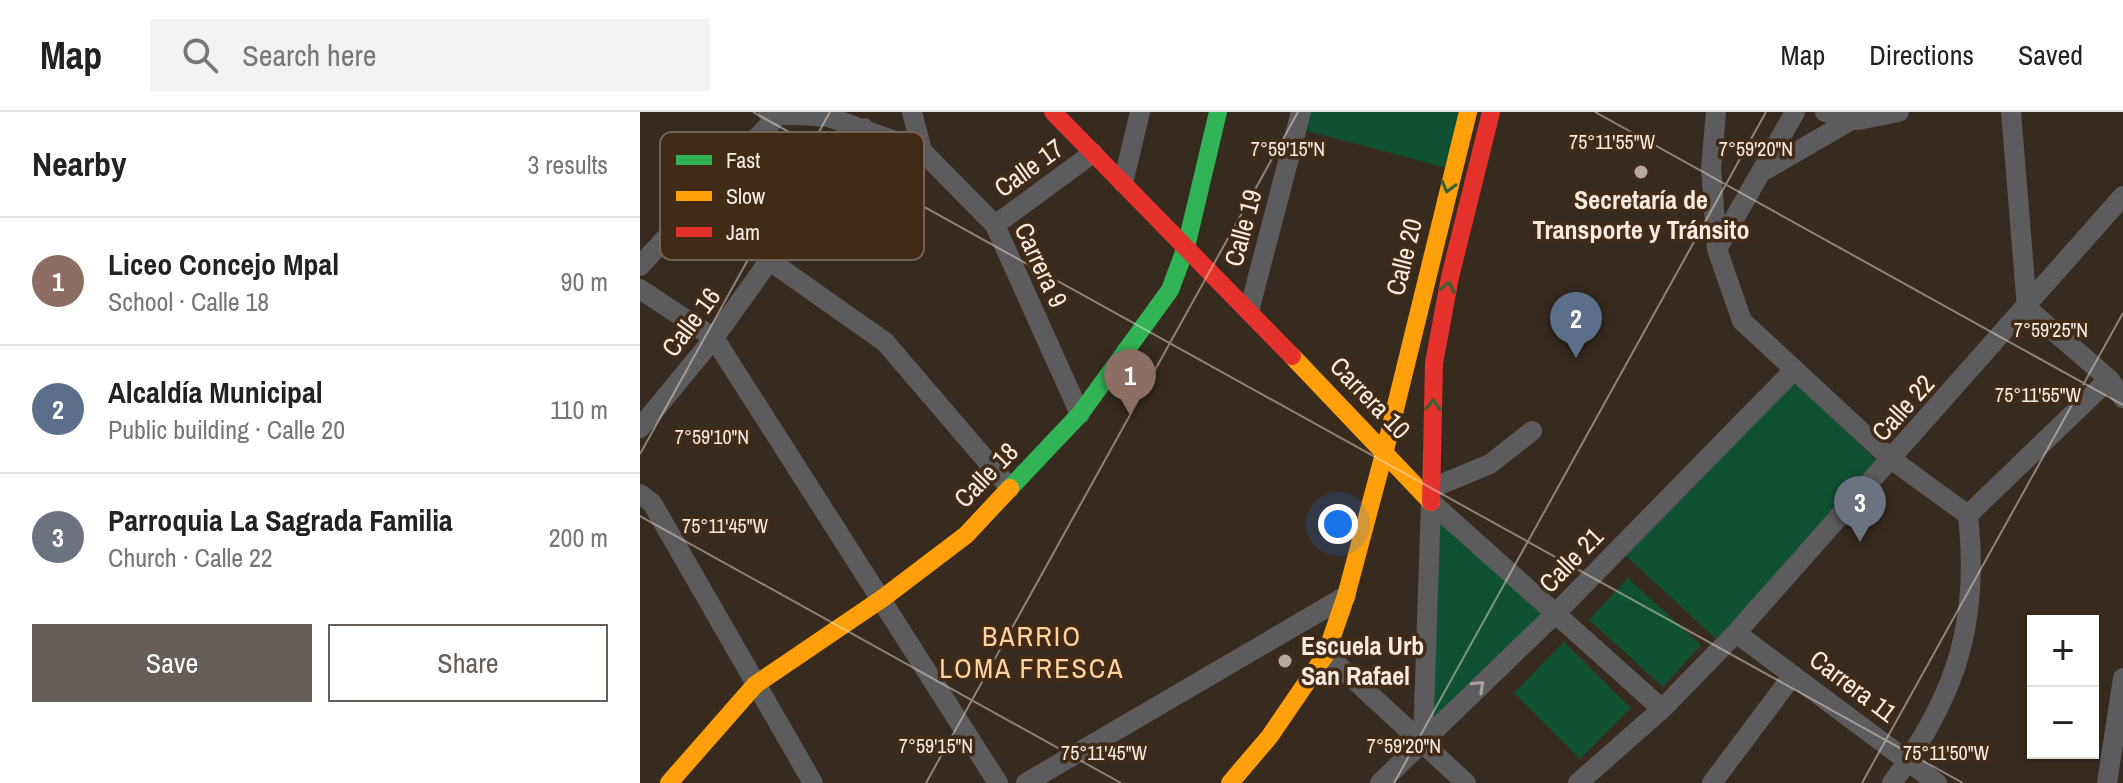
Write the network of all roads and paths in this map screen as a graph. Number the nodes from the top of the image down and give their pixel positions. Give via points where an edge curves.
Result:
1 (912, 112) edge
2 (1053, 112) edge
3 (1140, 112) edge
4 (1218, 112) edge
5 (1301, 112) edge
6 (1468, 112) edge
7 (1491, 112) edge
8 (1716, 112) edge
9 (1795, 112) edge
10 (1825, 112) edge
11 (1899, 112) edge
12 (2011, 112) edge
13 (771, 114) edge
14 (835, 115) edge
15 (1857, 117) edge
16 (864, 128) junction
17 (755, 132) edge
18 (861, 132) edge
19 (874, 132) edge
20 (917, 132) edge
21 (924, 153) edge
22 (1093, 153) junction
23 (1762, 172) junction
24 (1123, 183) junction
25 (2123, 196) edge
26 (995, 225) junction
27 (660, 243) edge
28 (1186, 247) junction
29 (1717, 249) junction
30 (770, 261) joint
31 (640, 266) edge
32 (640, 289) edge
33 (2027, 308) junction
34 (1249, 311) junction
35 (714, 338) junction
36 (1794, 370) junction
37 (2109, 379) junction
38 (2123, 398) edge
39 (1080, 414) junction
40 (640, 428) edge
41 (1532, 431) dead end
42 (1385, 450) junction
43 (1891, 459) junction
44 (1010, 488) junction
45 (640, 494) edge
46 (1432, 495) junction
47 (1968, 515) junction
48 (1346, 596) junction
49 (883, 598) junction
50 (1557, 612) junction
51 (1736, 633) junction
52 (1326, 654) junction
53 (1793, 675) junction
54 (2123, 678) edge
55 (755, 685) junction
56 (2121, 704) edge
57 (1662, 709) junction
58 (1423, 740) junction
59 (1909, 761) junction
60 (669, 783) edge
61 (813, 783) edge
62 (998, 783) edge
63 (1026, 783) edge
64 (1230, 783) edge
65 (1380, 783) edge
66 (1466, 783) edge
67 (1578, 783) edge
68 (1712, 783) edge
69 (1892, 783) edge
70 (1937, 783) edge
71 (2107, 783) edge

1 - 20 street
2 - 22 street, Carrera 10
3 - 24 street
4 - 28 street, Calle 18
5 - 34 street, Calle 19
6 -> 42 street, Calle 20
46 -> 7 street, Calle 20 via 1434,363
8 - 29 street via 1711,168
9 - 23 street
10 - 15 street
11 - 15 street
12 - 33 street
13 - 14 street
13 - 17 street
14 - 16 street
15 - 23 street
16 - 18 street, Calle 16
16 - 19 street
21 - 26 street, Carrera 9
22 - 24 street, Carrera 10
22 - 26 street, Calle 17
23 - 29 street
24 - 28 street, Carrera 10
25 - 33 street, Calle 22
26 - 39 street, Carrera 9
27 - 31 street
28 - 34 street, Carrera 10
28 - 39 street, Calle 18 via 1170,290
29 - 36 street via 1742,321
30 - 35 street, Calle 16
30 - 44 street via 885,342
32 - 35 street
33 - 37 street
33 - 43 street, Calle 22
34 - 42 street, Carrera 10
35 - 40 street, Calle 16
35 - 49 street
36 - 43 street
36 - 50 street, Calle 21
37 - 38 street
37 - 47 street
39 - 44 street, Calle 18
41 - 46 street via 1490,464
42 - 46 street, Carrera 10
42 - 48 street, Calle 20
43 - 47 street
43 - 51 street, Calle 22
44 - 49 street, Calle 18 via 966,535
45 - 55 street via 652,503
46 - 50 street, Carrera 10
46 - 58 street
47 - 59 street via 1973,563 1970,616 1953,681
48 - 52 street, Calle 20
48 - 63 street
49 - 55 street, Calle 18
49 - 62 street
50 - 57 street, Carrera 10
58 -> 50 street, Calle 21
51 - 53 street, Carrera 11
51 - 57 street, Calle 22
52 - 58 street
52 - 64 street, Calle 20 via 1270,736
53 - 59 street, Carrera 11
53 - 68 street
54 - 56 street
55 - 60 street, Calle 18
55 - 61 street
56 - 71 street
57 - 67 street, Calle 22
58 - 65 street, Calle 21
58 - 66 street
59 - 69 street
59 - 70 street, Carrera 11

